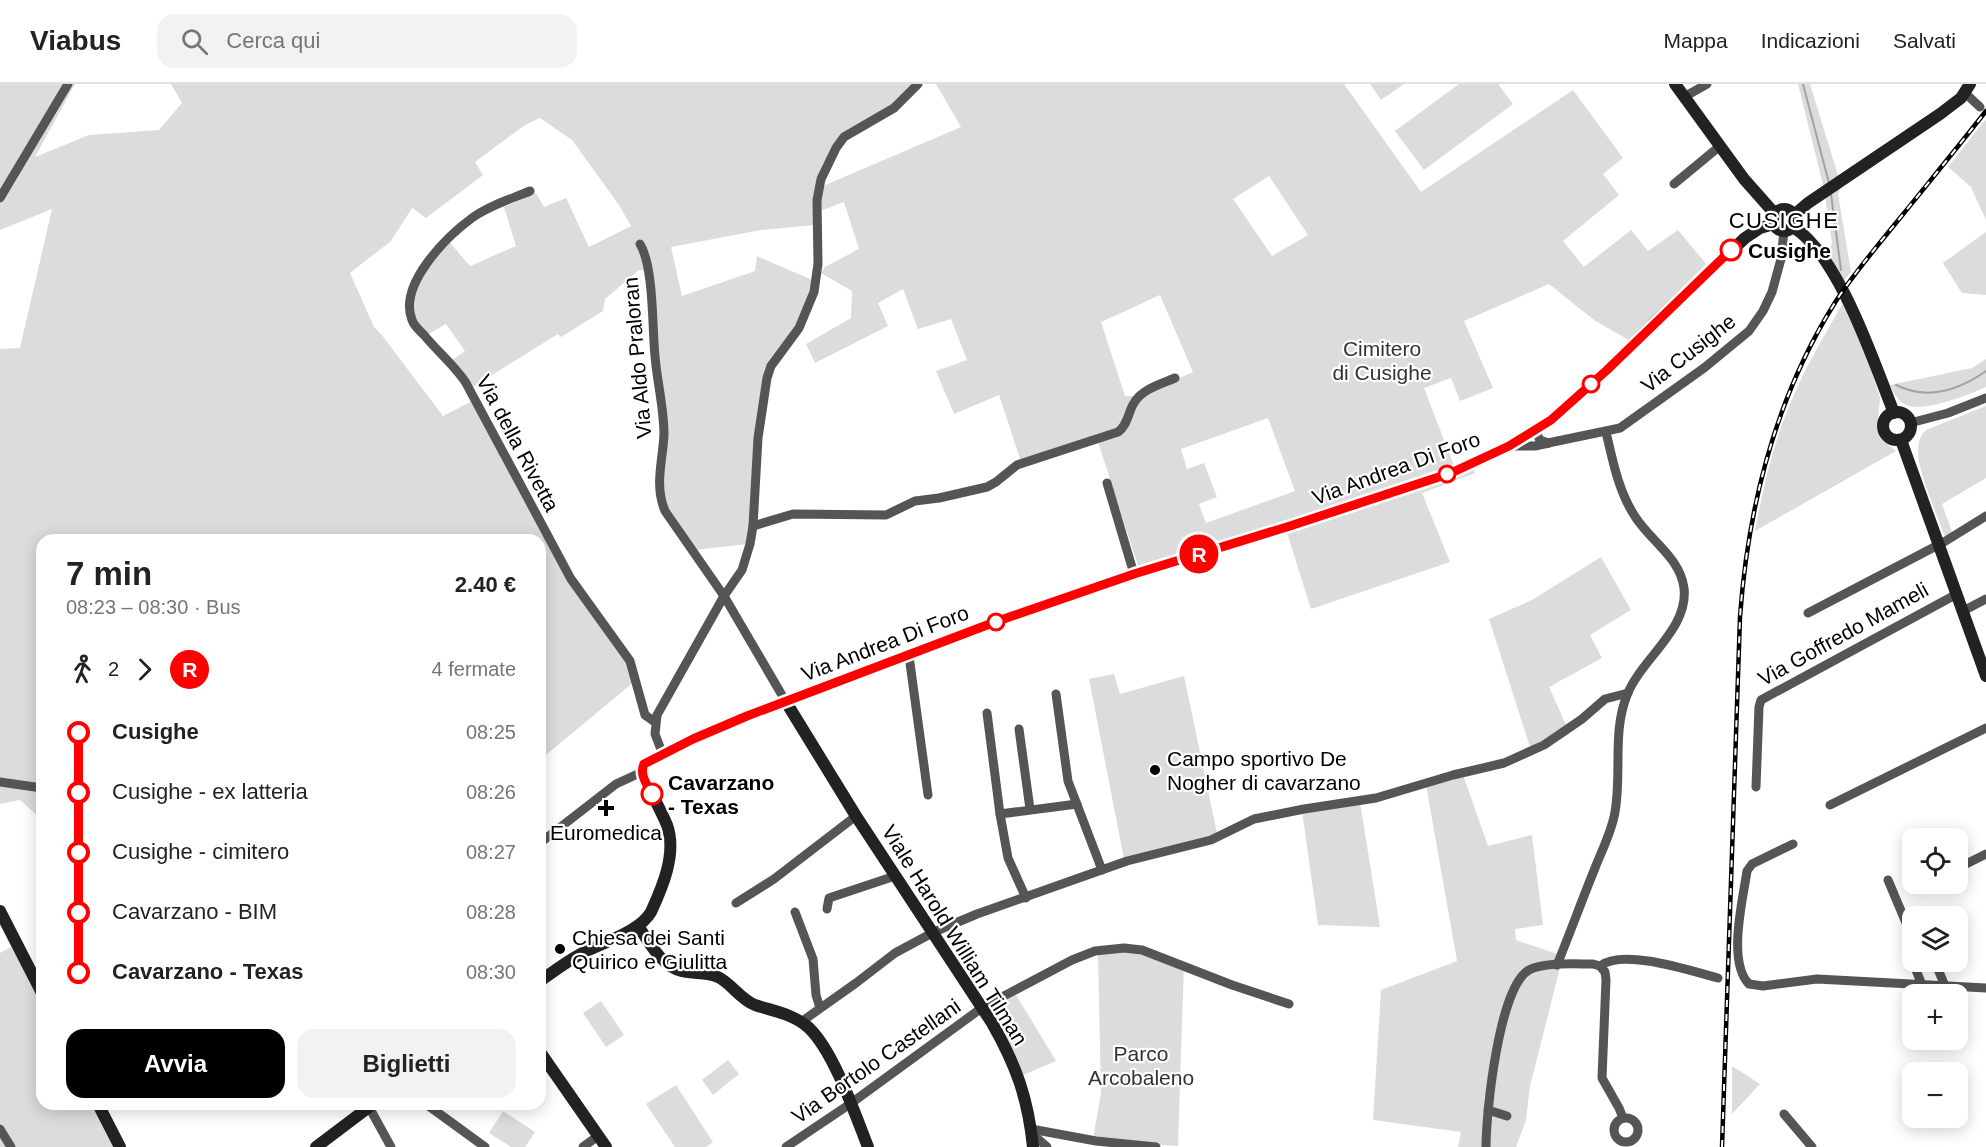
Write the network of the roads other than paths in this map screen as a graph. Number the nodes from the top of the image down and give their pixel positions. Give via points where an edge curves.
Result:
1 (68, 84) edge
2 (918, 84) edge
3 (1675, 84) edge
4 (1707, 84) edge
5 (1967, 88) edge
6 (1684, 97) junction
7 (1980, 107) dead end
8 (1720, 146) junction
9 (1674, 184) dead end
10 (530, 191) dead end
11 (0, 198) edge
12 (1784, 222) junction
13 (640, 244) dead end
14 (1175, 378) dead end
15 (1986, 398) edge
16 (1894, 413) junction
17 (1910, 423) junction
18 (1535, 431) junction
19 (1606, 432) junction
20 (1901, 440) junction
21 (1551, 442) junction
22 (1509, 446) junction
23 (1107, 483) dead end
24 (1986, 516) edge
25 (753, 526) junction
26 (1939, 544) junction
27 (1134, 574) junction
28 (1957, 594) junction
29 (724, 596) junction
30 (1986, 599) edge
31 (1963, 610) junction
32 (1808, 612) dead end
33 (909, 656) junction
34 (1986, 676) edge
35 (1628, 693) junction
36 (1056, 694) dead end
37 (786, 702) junction
38 (987, 713) dead end
39 (655, 722) junction
40 (1986, 728) edge
41 (1019, 729) dead end
42 (663, 754) junction
43 (642, 771) junction
44 (0, 782) edge
45 (36, 787) edge
46 (1756, 788) dead end
47 (928, 795) dead end
48 (1077, 804) junction
49 (1830, 805) dead end
50 (1030, 809) junction
51 (1000, 814) junction
52 (856, 816) junction
53 (546, 838) edge
54 (1792, 844) dead end
55 (1986, 854) edge
56 (1968, 863) edge
57 (1102, 870) junction
58 (895, 876) junction
59 (1888, 880) dead end
60 (1026, 898) junction
61 (736, 903) dead end
62 (827, 909) dead end
63 (0, 911) edge
64 (795, 912) dead end
65 (1902, 913) edge
66 (638, 926) junction
67 (934, 932) junction
68 (1557, 965) junction
69 (1600, 966) junction
70 (546, 977) edge
71 (1718, 978) dead end
72 (36, 981) edge
73 (1902, 984) edge
74 (1968, 987) edge
75 (1986, 988) edge
76 (1289, 1004) dead end
77 (983, 1007) junction
78 (820, 1008) junction
79 (801, 1022) junction
80 (546, 1061) edge
81 (850, 1104) junction
82 (101, 1110) edge
83 (364, 1110) edge
84 (373, 1110) edge
85 (434, 1110) edge
86 (1488, 1110) junction
87 (1784, 1114) dead end
88 (1507, 1116) dead end
89 (1623, 1118) junction
90 (0, 1129) edge
91 (1031, 1131) junction
92 (598, 1136) junction
93 (1619, 1144) edge
94 (11, 1147) edge
95 (120, 1147) edge
96 (316, 1147) edge
97 (391, 1147) edge
98 (485, 1147) edge
99 (583, 1147) edge
100 (606, 1147) edge
101 (786, 1147) edge
102 (868, 1147) edge
103 (1033, 1147) edge
104 (1047, 1147) edge
105 (1156, 1147) edge
106 (1486, 1147) edge
107 (1812, 1147) edge

1 - 11 street
2 - 25 street via 888,112 844,137 821,179 817,200 817,279 805,318 766,378
3 - 6 street
4 - 6 street
5 - 7 street
5 - 12 street via 1936,116
6 - 8 street
8 - 9 street
8 - 12 street via 1744,180
10 - 39 street, Via della Rivetta via 473,217 447,240 419,273 410,310 413,322 466,383 571,579 630,661 645,715
12 - 16 street via 1810,242 1835,278
12 - 18 street, Via Andrea Di Foro via 1760,228 1745,238 1607,370
12 - 19 street, Via Cusighe via 1781,259 1772,292 1749,331 1628,424
13 - 29 street, Via Aldo Praloran via 648,260 663,421 660,496 665,511
14 - 25 street via 1139,396 1125,426 1118,432 1020,464 987,487 915,501 880,516 793,514
15 - 17 street
16 - 17 street via 1905,416
16 - 20 street, Via Goffredo Mameli via 1884,421 1883,430 1892,439
17 - 20 street via 1910,431
18 - 21 street via 1543,442
18 - 22 street, Via Andrea Di Foro
19 - 21 street, Via Cusighe
19 - 35 street via 1624,496 1636,519 1667,553 1683,581 1683,609
20 - 26 street, Via Goffredo Mameli
21 - 22 street, Via Cusighe
22 - 27 street, Via Andrea Di Foro via 1451,473
23 - 27 street
24 - 26 street, Via Goffredo Mameli
25 - 29 street via 742,570
26 - 28 street, Via Goffredo Mameli
26 - 32 street, Via Goffredo Mameli
27 - 33 street, Via Andrea Di Foro
28 - 31 street, Via Goffredo Mameli
28 - 46 street, Via Goffredo Mameli via 1761,700
29 - 37 street, Via Andrea Di Foro
29 - 39 street
30 - 31 street
31 - 34 street, Via Goffredo Mameli
33 - 37 street, Via Andrea Di Foro
33 - 47 street
35 - 57 street via 1605,699 1544,745 1504,763 1376,798 1254,819 1212,840
35 - 68 street via 1618,730 1617,795 1612,824
36 - 48 street via 1068,781
37 - 42 street, Via Andrea Di Foro
37 - 52 street, Viale Harold William Tilman
38 - 51 street
39 - 42 street, Via della Rivetta
40 - 49 street
41 - 50 street
42 - 43 street, Via Andrea Di Foro via 644,764
43 - 53 street via 616,784
43 - 66 street via 666,824 671,851 653,907
44 - 45 street
48 - 50 street
48 - 57 street
50 - 51 street
51 - 60 street via 1008,858
52 - 58 street, Viale Harold William Tilman
52 - 61 street, Viale Harold William Tilman
54 - 73 street via 1752,864 1747,871 1737,942 1747,983 1763,986 1818,980
55 - 56 street
57 - 60 street
58 - 62 street via 829,898
58 - 67 street, Viale Harold William Tilman
59 - 65 street
60 - 67 street
63 - 72 street
64 - 78 street via 813,959
66 - 70 street via 579,955
66 - 79 street via 670,967 720,978 749,1002
67 - 77 street, Viale Harold William Tilman
67 - 78 street via 895,952
68 - 69 street
68 - 86 street via 1528,971 1516,983 1501,1030
69 - 71 street via 1612,960 1646,960
69 - 89 street via 1606,980 1602,1078
74 - 75 street
76 - 77 street, Via Bortolo Castellani via 1142,950 1115,948 1072,960
77 - 81 street, Via Bortolo Castellani
77 - 91 street, Viale Harold William Tilman via 1021,1081
78 - 79 street
79 - 81 street via 823,1045
80 - 92 street
81 - 101 street, Via Bortolo Castellani
81 - 102 street
82 - 95 street
83 - 96 street
84 - 97 street
85 - 98 street
86 - 88 street
86 - 106 street
87 - 107 street
89 - 93 street via 1614,1130
89 - 93 street via 1634,1120 1638,1131 1632,1140
90 - 94 street
91 - 103 street, Viale Harold William Tilman
91 - 104 street
91 - 105 street
92 - 99 street
92 - 100 street

